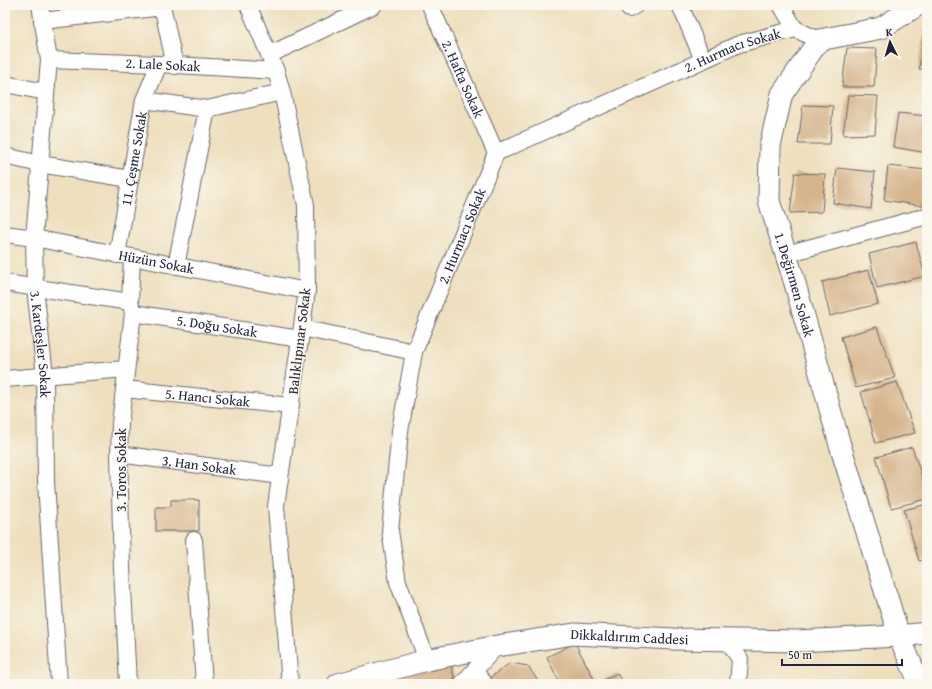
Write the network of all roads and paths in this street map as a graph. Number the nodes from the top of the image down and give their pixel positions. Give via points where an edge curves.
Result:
1 (40, 5) edge
2 (248, 5) edge
3 (374, 5) edge
4 (430, 5) edge
5 (626, 5) edge
6 (636, 5) edge
7 (680, 5) edge
8 (781, 5) edge
9 (918, 5) edge
10 (162, 6) edge
11 (42, 21) junction
12 (795, 29) junction
13 (819, 40) junction
14 (269, 55) junction
15 (49, 60) junction
16 (703, 60) junction
17 (167, 65) junction
18 (276, 71) junction
19 (5, 84) edge
20 (46, 92) junction
21 (282, 92) junction
22 (144, 100) junction
23 (207, 109) junction
24 (496, 153) junction
25 (5, 156) edge
26 (40, 164) junction
27 (130, 179) junction
28 (927, 216) edge
29 (5, 234) edge
30 (34, 238) junction
31 (786, 254) junction
32 (124, 256) junction
33 (176, 266) junction
34 (5, 283) edge
35 (35, 288) junction
36 (307, 291) junction
37 (131, 308) junction
38 (301, 333) junction
39 (414, 352) junction
40 (126, 370) junction
41 (45, 376) junction
42 (5, 379) edge
43 (124, 389) junction
44 (291, 406) junction
45 (119, 454) junction
46 (280, 476) junction
47 (194, 540) dead end
48 (927, 633) edge
49 (899, 636) junction
50 (727, 640) junction
51 (497, 646) junction
52 (427, 660) junction
53 (474, 671) junction
54 (343, 683) edge
55 (59, 684) edge
56 (128, 684) edge
57 (204, 684) edge
58 (290, 684) edge
59 (462, 684) edge
60 (485, 684) edge
61 (738, 684) edge
62 (920, 684) edge

1 - 11 street, 3. Kardeşler Sokak
2 - 14 street, Balıklıpınar Sokak
3 - 14 street
4 - 24 street, 2. Hafta Sokak
5 - 6 street via 629,9
7 - 16 street
8 - 12 street
9 - 13 main road via 881,28
10 - 11 street
10 - 17 street
11 - 15 street, 3. Kardeşler Sokak
12 - 13 street, 2. Hurmacı Sokak
12 - 16 street, 2. Hurmacı Sokak via 739,44
13 - 31 main road, 1. Değirmen Sokak via 782,94 770,146 769,201
14 - 18 street, Balıklıpınar Sokak
15 - 17 street, 2. Lale Sokak
15 - 20 street, 3. Kardeşler Sokak
16 - 24 street, 2. Hurmacı Sokak
17 - 18 street, 2. Lale Sokak
17 - 22 street, 11. Çeşme Sokak
18 - 21 street, Balıklıpınar Sokak
19 - 20 street
20 - 26 street, 3. Kardeşler Sokak
21 - 23 street
21 - 36 street, Balıklıpınar Sokak via 306,205
22 - 23 street
22 - 27 street, 11. Çeşme Sokak
23 - 33 street
24 - 39 street, 2. Hurmacı Sokak
25 - 26 street
26 - 27 street
26 - 30 street, 3. Kardeşler Sokak
27 - 32 street, 11. Çeşme Sokak
28 - 31 street
29 - 30 street, Hüzün Sokak
30 - 32 street, Hüzün Sokak
30 - 35 street, 3. Kardeşler Sokak
31 - 49 main road, 1. Değirmen Sokak via 840,446
32 - 33 street, Hüzün Sokak
32 - 37 street, 3. Toros Sokak
33 - 36 street, Hüzün Sokak
34 - 35 street, 5. Doğu Sokak
35 - 37 street, 5. Doğu Sokak
35 - 41 street, 3. Kardeşler Sokak
36 - 38 street, Balıklıpınar Sokak
37 - 38 street, 5. Doğu Sokak
37 - 40 street, 3. Toros Sokak
38 - 39 street, 5. Doğu Sokak
38 - 44 street, Balıklıpınar Sokak
39 - 52 street, 2. Hurmacı Sokak via 400,431 390,531 398,582
40 - 41 street
40 - 43 street, 3. Toros Sokak
41 - 42 street
41 - 55 street, 3. Kardeşler Sokak via 46,482
43 - 44 street, 5. Hancı Sokak
43 - 45 street, 3. Toros Sokak
44 - 46 street, Balıklıpınar Sokak
45 - 46 street, 3. Han Sokak
45 - 56 street, 3. Toros Sokak
46 - 58 street, Balıklıpınar Sokak via 276,506
47 - 57 street
48 - 49 main road, Dikkaldırım Caddesi
49 - 50 main road, Dikkaldırım Caddesi via 797,641
49 - 62 main road, 1. Değirmen Sokak
50 - 51 main road, Dikkaldırım Caddesi via 574,634
50 - 61 street via 740,659
51 - 52 main road, Dikkaldırım Caddesi
51 - 53 street
52 - 54 main road, Dikkaldırım Caddesi
53 - 59 street
53 - 60 street

